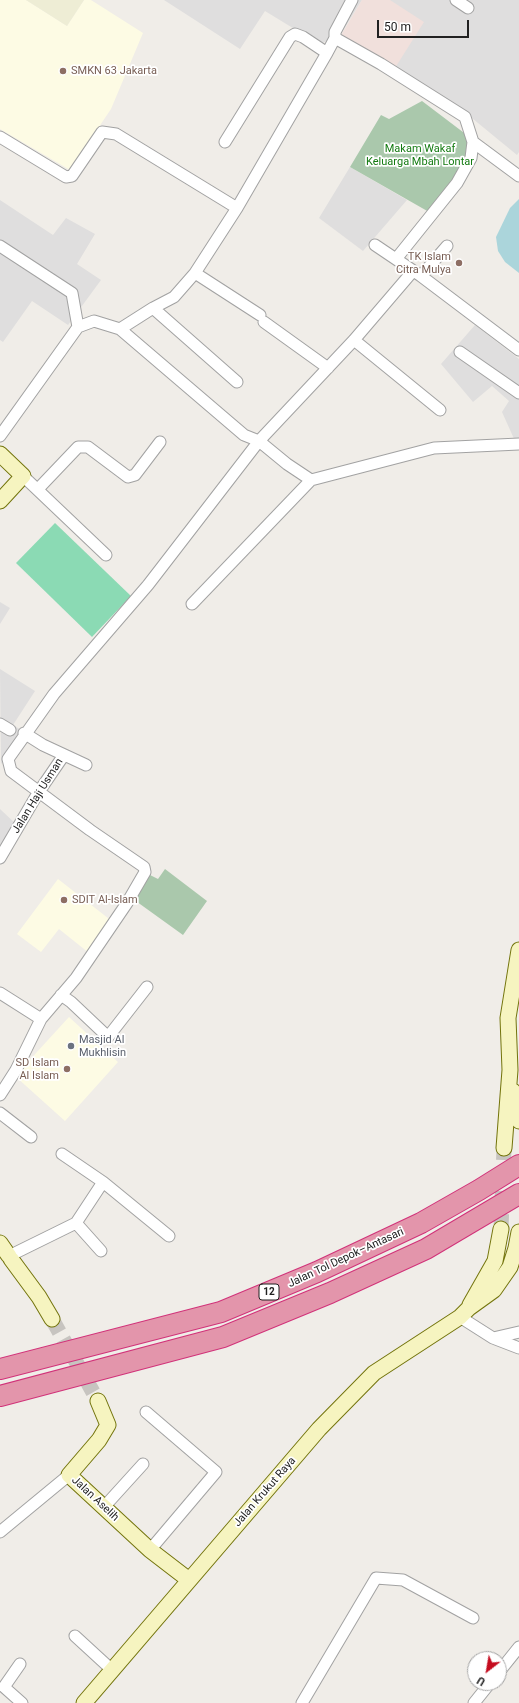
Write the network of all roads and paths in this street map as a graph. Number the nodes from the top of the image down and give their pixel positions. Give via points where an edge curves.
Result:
1 (352, 0) edge
2 (456, 0) edge
3 (468, 8) dead end
4 (335, 38) junction
5 (327, 53) junction
6 (0, 137) edge
7 (225, 142) dead end
8 (473, 142) junction
9 (519, 176) edge
10 (237, 208) junction
11 (375, 245) dead end
12 (0, 246) edge
13 (447, 246) dead end
14 (396, 259) junction
15 (195, 273) junction
16 (417, 274) junction
17 (153, 308) junction
18 (78, 327) junction
19 (120, 330) junction
20 (354, 340) junction
21 (519, 350) edge
22 (460, 352) dead end
23 (328, 368) junction
24 (237, 382) dead end
25 (519, 393) edge
26 (440, 410) dead end
27 (0, 436) edge
28 (160, 442) dead end
29 (259, 442) junction
30 (519, 444) edge
31 (0, 454) edge
32 (23, 476) junction
33 (311, 480) junction
34 (38, 489) junction
35 (0, 501) edge
36 (106, 555) dead end
37 (192, 604) dead end
38 (23, 736) junction
39 (64, 755) junction
40 (86, 765) dead end
41 (38, 792) junction
42 (0, 858) edge
43 (519, 950) edge
44 (147, 987) dead end
45 (0, 993) edge
46 (61, 995) junction
47 (41, 1019) junction
48 (510, 1070) junction
49 (0, 1094) edge
50 (0, 1113) edge
51 (519, 1121) edge
52 (31, 1137) dead end
53 (504, 1148) tunnel mouth
54 (62, 1154) dead end
55 (519, 1165) edge
56 (103, 1182) junction
57 (519, 1194) edge
58 (76, 1223) junction
59 (501, 1229) tunnel mouth
60 (519, 1232) edge
61 (169, 1236) dead end
62 (0, 1243) edge
63 (101, 1252) dead end
64 (10, 1258) junction
65 (465, 1312) junction
66 (52, 1319) tunnel mouth
67 (519, 1332) edge
68 (493, 1338) junction
69 (519, 1348) edge
70 (1, 1369) edge
71 (0, 1396) edge
72 (98, 1401) tunnel mouth
73 (146, 1412) dead end
74 (143, 1464) dead end
75 (69, 1475) junction
76 (104, 1507) junction
77 (0, 1532) edge
78 (150, 1550) junction
79 (189, 1580) junction
80 (473, 1618) dead end
81 (75, 1636) dead end
82 (519, 1646) edge
83 (507, 1662) edge
84 (20, 1664) dead end
85 (112, 1670) junction
86 (484, 1691) edge
87 (22, 1703) edge
88 (84, 1703) edge
89 (302, 1703) edge
90 (474, 1703) edge

1 - 4 street via 334,32
2 - 3 street
4 - 5 street
4 - 8 street via 382,64 465,117
5 - 7 street via 303,37 295,34 290,37
5 - 10 street
6 - 10 street via 66,177 72,176 102,132 116,134
8 - 9 street
8 - 14 street via 471,158 456,183
10 - 15 street
11 - 14 street
12 - 18 street via 72,293
13 - 16 street
14 - 16 street
15 - 17 street via 174,297
15 - 23 street
16 - 20 street
16 - 21 street
17 - 19 street
17 - 24 street
18 - 19 street via 94,321
18 - 27 street
19 - 29 street via 244,435
20 - 23 street
20 - 26 street
22 - 25 street
23 - 29 street
28 - 34 street via 135,475 128,477 88,447 78,447
29 - 33 street
29 - 38 street via 148,585 54,694
30 - 33 street via 434,448
31 - 32 street
32 - 34 street
32 - 35 street
33 - 37 street
34 - 36 street
38 - 39 street
38 - 41 street via 8,759 11,771
39 - 40 street
39 - 41 street, Jalan Haji Usman
41 - 42 street, Jalan Haji Usman
41 - 46 street via 145,870 145,875 127,903 76,978
43 - 48 street via 508,1018
44 - 46 street via 108,1037 72,1002
45 - 47 street
46 - 47 street
47 - 49 street via 16,1070
48 - 51 street
48 - 53 street
50 - 52 street
54 - 56 street
55 - 70 highway, Jalan Tol Depok–Antasari / 12 via 421,1223 317,1272 221,1312
56 - 58 street
56 - 61 street
57 - 71 highway, 12 via 426,1249 330,1293 223,1337
58 - 63 street
58 - 64 street
59 - 65 street, Jalan Krukut Raya via 495,1261
60 - 65 street, Jalan Krukut Raya via 510,1267 494,1290
62 - 64 street
64 - 66 street
65 - 68 street
65 - 79 street, Jalan Krukut Raya via 374,1373 319,1429
67 - 68 street
68 - 69 street
72 - 75 street, Jalan Aselih via 108,1425 99,1440
73 - 78 street via 216,1472
74 - 76 street
75 - 76 street, Jalan Aselih
75 - 77 street
76 - 78 street, Jalan Aselih
78 - 79 street, Jalan Aselih
79 - 85 street, Jalan Krukut Raya
80 - 89 street via 403,1580 376,1578
81 - 85 street
82 - 83 street
84 - 87 street via 4,1687
85 - 88 street, Jalan Krukut Raya
86 - 90 street

